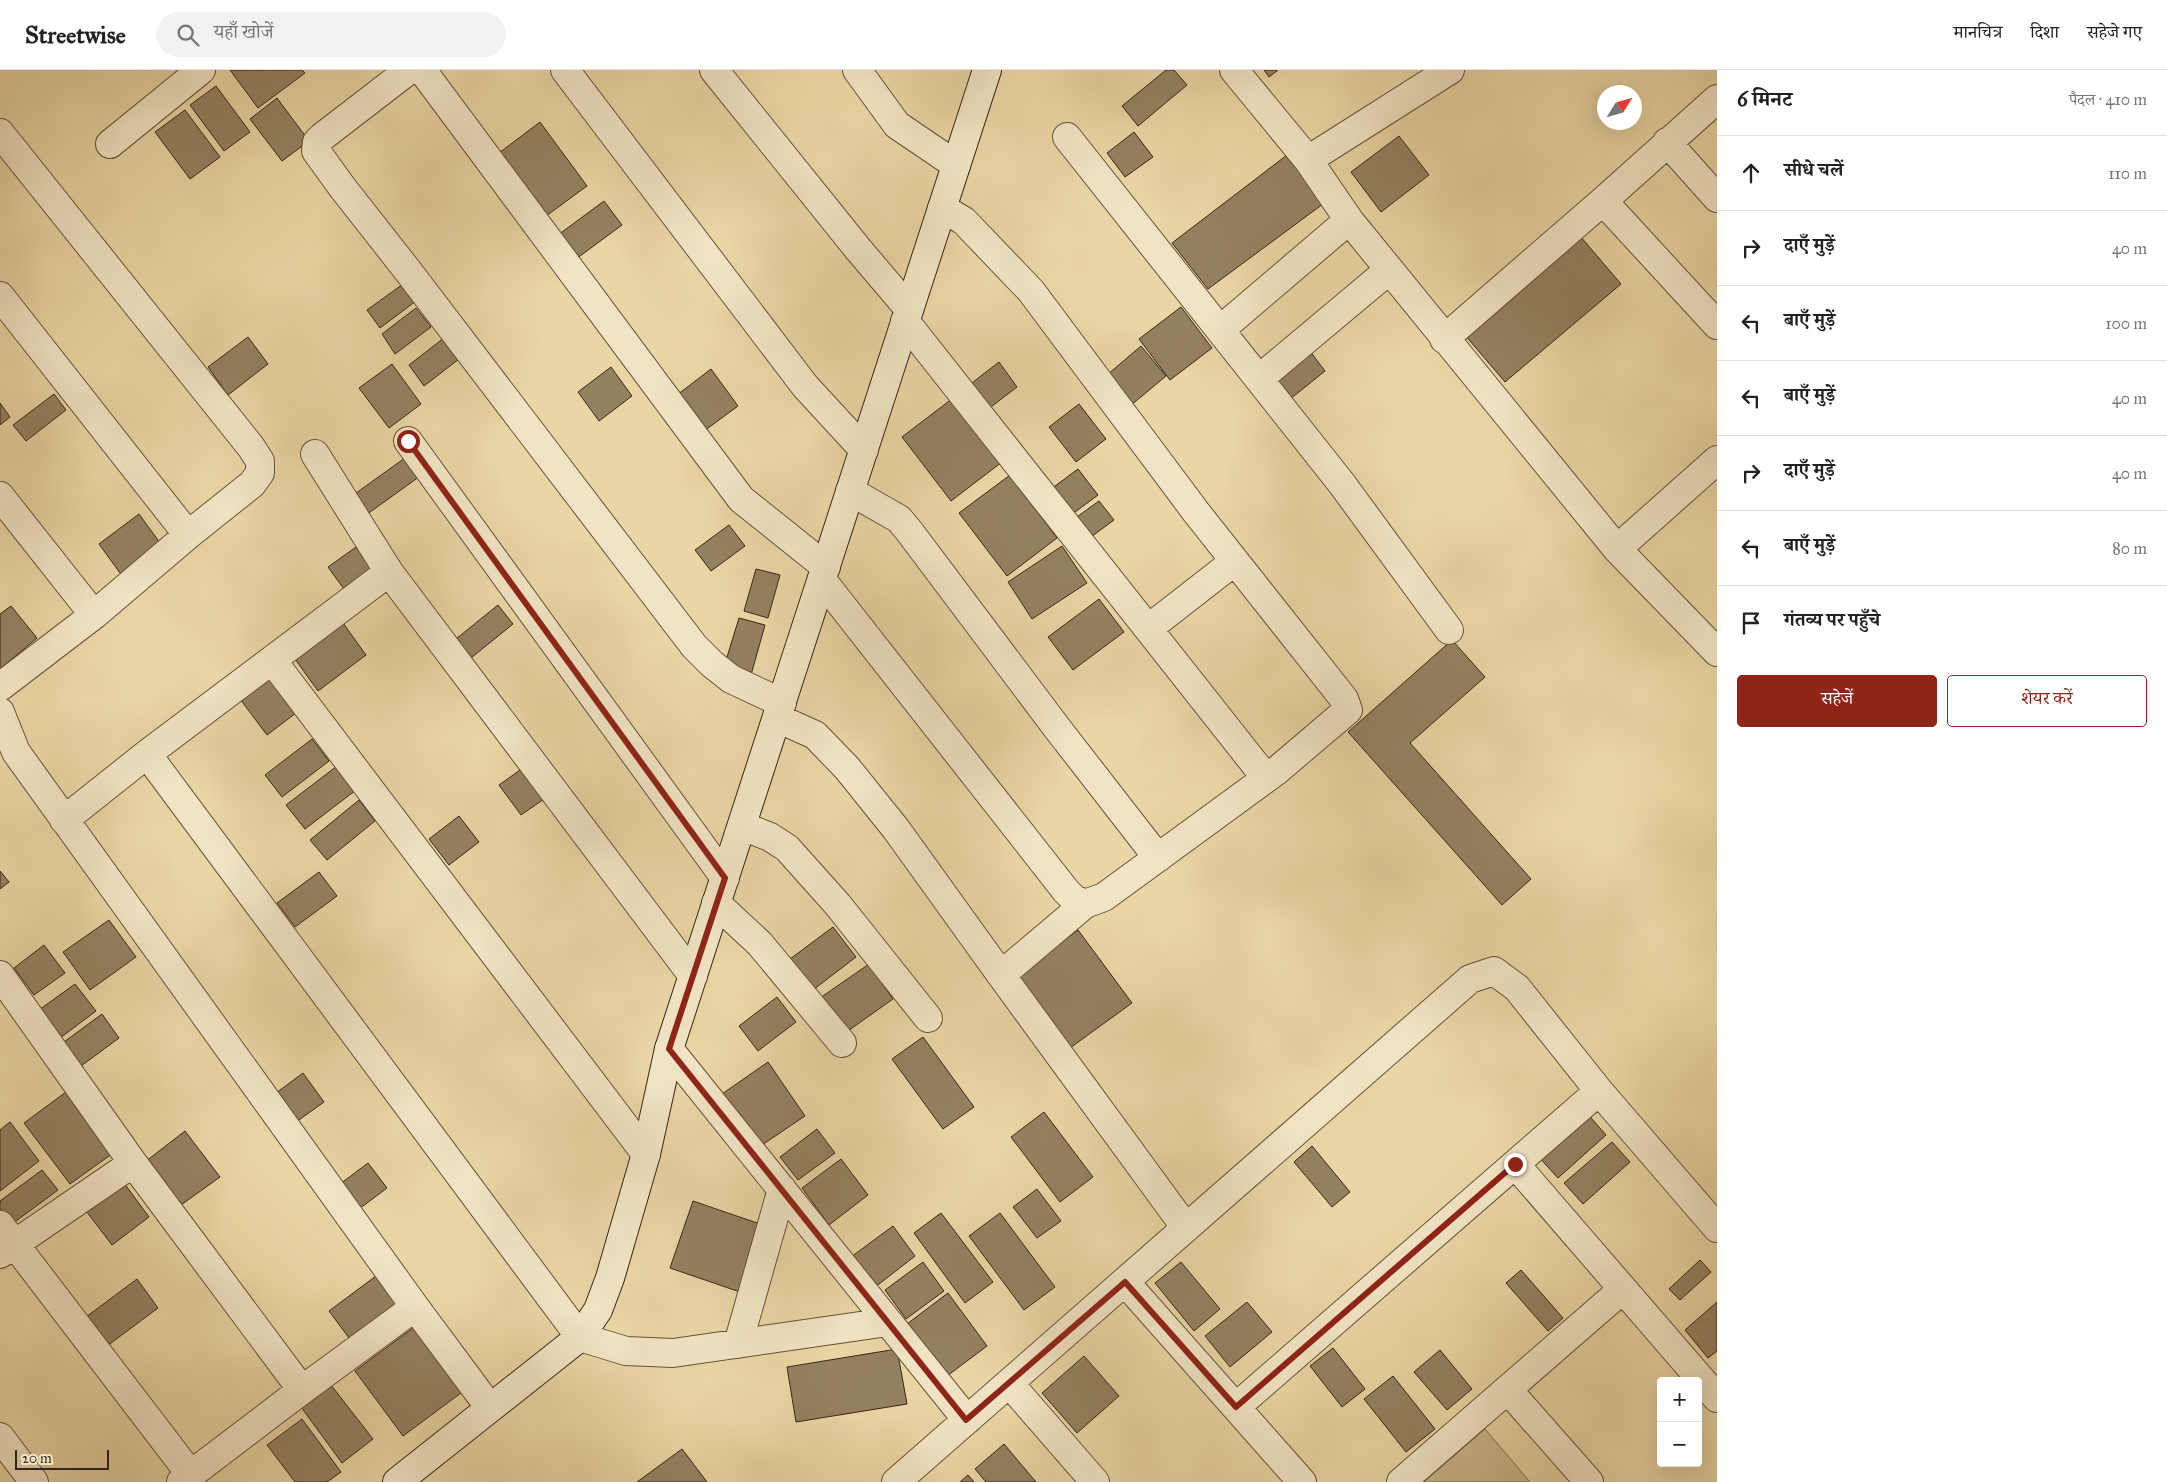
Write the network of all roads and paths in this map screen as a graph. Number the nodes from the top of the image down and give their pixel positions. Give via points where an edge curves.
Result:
1 (201, 70) edge
2 (409, 70) edge
3 (422, 70) edge
4 (565, 70) edge
5 (714, 70) edge
6 (857, 70) edge
7 (987, 70) edge
8 (1234, 70) edge
9 (1450, 70) edge
10 (1717, 98) edge
11 (0, 133) edge
12 (1067, 137) dead end
13 (1667, 142) junction
14 (110, 144) dead end
15 (1308, 160) junction
16 (956, 165) junction
17 (1717, 198) edge
18 (1603, 201) junction
19 (942, 208) junction
20 (1349, 220) junction
21 (1389, 270) junction
22 (0, 296) edge
23 (907, 315) junction
24 (1717, 325) edge
25 (1220, 330) junction
26 (1444, 338) junction
27 (1259, 379) junction
28 (408, 441) dead end
29 (864, 450) junction
30 (315, 454) dead end
31 (1717, 460) edge
32 (850, 491) junction
33 (0, 496) edge
34 (188, 535) junction
35 (1617, 549) junction
36 (1235, 561) junction
37 (389, 572) junction
38 (824, 574) junction
39 (94, 615) junction
40 (1149, 628) junction
41 (1449, 630) dead end
42 (1717, 652) edge
43 (272, 660) junction
44 (0, 687) edge
45 (779, 711) junction
46 (0, 712) edge
47 (147, 754) junction
48 (1266, 778) junction
49 (64, 820) junction
50 (742, 826) junction
51 (1158, 858) junction
52 (725, 878) junction
53 (716, 903) junction
54 (1084, 904) junction
55 (0, 975) edge
56 (1001, 975) junction
57 (693, 976) junction
58 (928, 1018) dead end
59 (842, 1043) dead end
60 (669, 1049) junction
61 (1599, 1091) junction
62 (646, 1154) junction
63 (133, 1163) junction
64 (1515, 1164) junction
65 (782, 1189) junction
66 (1186, 1228) junction
67 (1717, 1228) edge
68 (5, 1241) edge
69 (1125, 1282) junction
70 (1623, 1289) junction
71 (414, 1308) junction
72 (888, 1322) junction
73 (580, 1338) junction
74 (738, 1344) junction
75 (1009, 1383) junction
76 (302, 1390) junction
77 (1508, 1390) junction
78 (1717, 1398) edge
79 (1236, 1407) junction
80 (490, 1408) junction
81 (966, 1420) junction
82 (0, 1437) edge
83 (186, 1478) edge
84 (34, 1482) edge
85 (398, 1482) edge
86 (896, 1482) edge
87 (1095, 1482) edge
88 (1302, 1482) edge
89 (1401, 1482) edge
90 (1589, 1482) edge

1 - 14 street
2 - 45 street via 322,136 316,142 316,151 694,646 731,679
3 - 38 street via 740,499
4 - 29 street via 805,386
5 - 23 street
6 - 16 street via 897,125
7 - 16 street
8 - 15 street
9 - 15 street
10 - 13 street
11 - 34 street via 260,460 260,473 252,484
12 - 25 street
13 - 17 street
13 - 18 street
15 - 20 street
16 - 19 street
18 - 24 street
18 - 26 street
19 - 23 street
19 - 36 street via 964,221 1031,291
20 - 21 street
20 - 25 street
21 - 26 street
21 - 27 street
22 - 34 street
23 - 29 street
23 - 40 street
25 - 27 street
26 - 35 street
27 - 41 street via 1342,484
28 - 52 street
29 - 32 street
30 - 37 street
31 - 35 street
32 - 38 street
32 - 51 street via 899,519
33 - 39 street
34 - 39 street
35 - 42 street
36 - 40 street
36 - 48 street via 1348,706 1345,714
37 - 43 street
37 - 57 street
38 - 45 street
38 - 54 street via 1066,891
39 - 44 street
40 - 48 street
43 - 47 street
43 - 62 street
45 - 50 street
45 - 56 street via 815,735 847,768 896,829
46 - 49 street via 16,752
47 - 49 street
47 - 73 street
48 - 51 street
49 - 71 street
50 - 52 street
50 - 58 street via 787,848 838,905
51 - 54 street via 1104,897
52 - 53 street
53 - 57 street
53 - 59 street via 760,944
54 - 56 street
55 - 63 street
56 - 66 street
57 - 60 street
60 - 62 street
60 - 65 street
61 - 64 street
61 - 66 street via 1517,988 1494,971 1470,979
61 - 67 street
62 - 73 street via 610,1278 598,1310
63 - 68 street
63 - 76 street
64 - 70 street
64 - 79 street
65 - 72 street
65 - 74 street
66 - 69 street
68 - 83 street
69 - 75 street
69 - 79 street
70 - 77 street
70 - 78 street
71 - 76 street
71 - 80 street
72 - 74 street
72 - 81 street
73 - 74 street via 636,1352 673,1353
73 - 80 street
75 - 81 street
75 - 87 street
76 - 83 street
77 - 89 street
77 - 90 street
79 - 88 street
80 - 85 street
81 - 86 street
82 - 84 street

